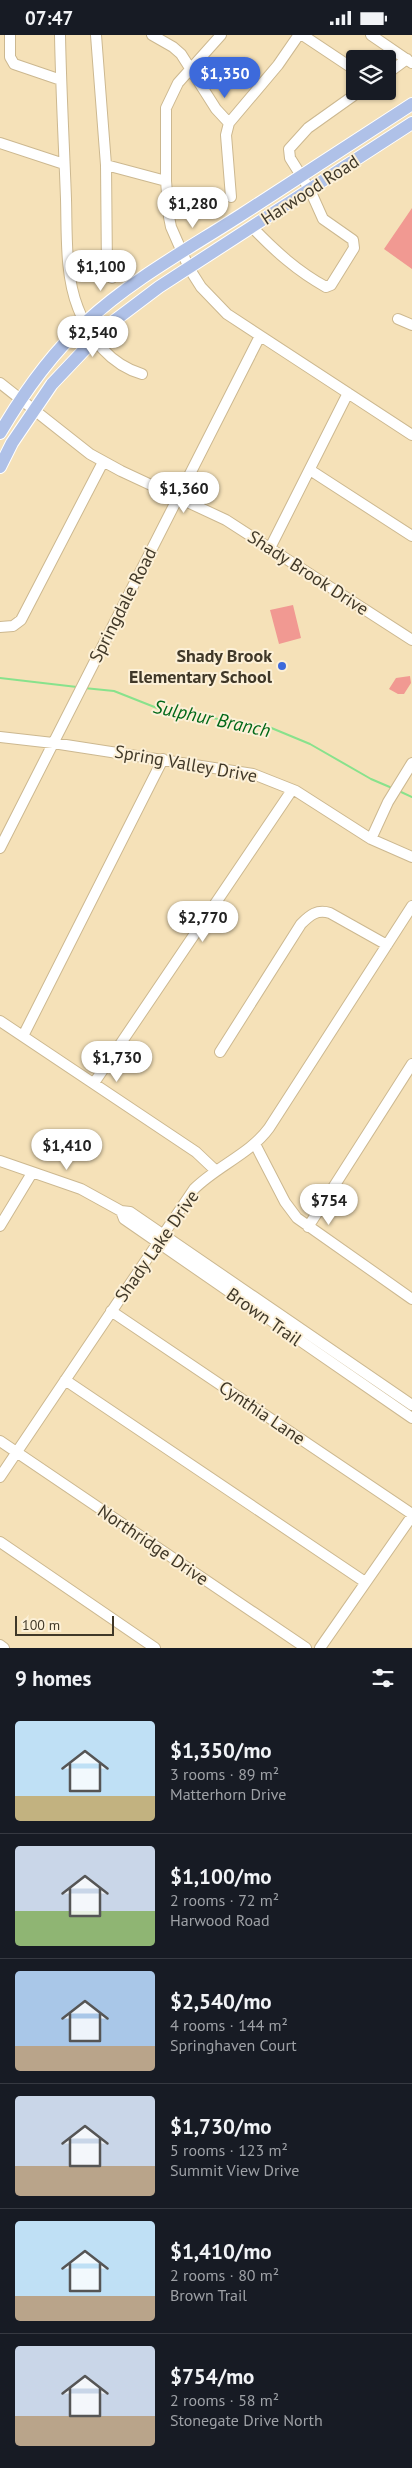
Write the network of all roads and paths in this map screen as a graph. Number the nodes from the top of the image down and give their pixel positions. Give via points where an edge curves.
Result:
1 (10, 35) edge
2 (60, 35) edge
3 (96, 35) edge
4 (152, 35) edge
5 (222, 35) edge
6 (371, 35) edge
7 (410, 61) edge
8 (346, 64) edge
9 (190, 69) junction
10 (396, 69) edge
11 (61, 80) junction
12 (347, 100) edge
13 (412, 104) edge
14 (229, 123) junction
15 (412, 123) edge
16 (0, 143) edge
17 (64, 164) junction
18 (106, 165) junction
19 (301, 176) junction
20 (166, 181) junction
21 (310, 190) junction
22 (231, 197) dead end
23 (252, 227) junction
24 (183, 252) junction
25 (188, 268) junction
26 (112, 278) dead end
27 (398, 319) dead end
28 (85, 323) junction
29 (412, 325) edge
30 (260, 336) junction
31 (94, 337) junction
32 (142, 374) dead end
33 (0, 383) edge
34 (348, 393) junction
35 (20, 399) junction
36 (33, 410) junction
37 (0, 433) edge
38 (412, 435) edge
39 (103, 462) junction
40 (0, 467) edge
41 (310, 470) junction
42 (178, 499) junction
43 (412, 536) edge
44 (270, 547) junction
45 (0, 627) edge
46 (412, 640) edge
47 (0, 737) edge
48 (53, 743) junction
49 (163, 759) junction
50 (412, 763) edge
51 (292, 790) junction
52 (371, 839) junction
53 (0, 848) edge
54 (412, 857) edge
55 (412, 906) edge
56 (387, 945) junction
57 (0, 1021) edge
58 (23, 1036) junction
59 (220, 1052) dead end
60 (412, 1064) edge
61 (94, 1083) junction
62 (255, 1145) junction
63 (0, 1161) edge
64 (215, 1170) junction
65 (32, 1173) junction
66 (0, 1226) edge
67 (308, 1227) junction
68 (160, 1238) junction
69 (412, 1299) edge
70 (111, 1311) junction
71 (314, 1338) junction
72 (308, 1348) junction
73 (65, 1381) junction
74 (412, 1405) edge
75 (412, 1418) edge
76 (0, 1441) edge
77 (16, 1452) junction
78 (0, 1477) edge
79 (412, 1515) edge
80 (0, 1542) edge
81 (366, 1582) junction
82 (0, 1645) edge
83 (4, 1648) edge
84 (155, 1648) edge
85 (306, 1648) edge
86 (320, 1648) edge

1 - 11 street via 10,57 14,64
2 - 11 street
3 - 18 street
4 - 9 street via 181,54
5 - 9 street
6 - 7 street
7 - 10 street
8 - 14 street via 304,36 298,36
9 - 14 street
9 - 20 street via 171,93 166,108
11 - 17 street
12 - 19 street via 308,128 292,144 289,154
13 - 19 main road, Harwood Road
14 - 22 street via 226,135
15 - 21 main road, Harwood Road
16 - 17 street
17 - 28 street via 71,279 78,310
18 - 20 street
18 - 26 street via 107,270
19 - 21 street
19 - 24 main road, Harwood Road
20 - 24 street via 171,227
21 - 23 main road, Harwood Road
21 - 23 street via 322,219 353,240 354,248 331,285 326,287 308,277 279,256
23 - 25 main road, Harwood Road
24 - 25 street
24 - 28 main road, Harwood Road via 122,293
25 - 30 street via 227,314
25 - 31 main road, Harwood Road
27 - 29 street
28 - 31 street
28 - 35 main road, Harwood Road via 50,360
30 - 34 street
30 - 42 street, Springdale Road
31 - 32 street via 100,347 128,370
31 - 36 main road, Harwood Road
33 - 35 street, Shady Brook Drive
34 - 38 street
34 - 41 street
35 - 36 street, Shady Brook Drive
35 - 37 main road, Harwood Road
36 - 39 street, Shady Brook Drive
36 - 40 main road, Harwood Road
39 - 42 street, Shady Brook Drive
39 - 45 street via 21,620 13,626
41 - 43 street
41 - 44 street
42 - 44 street, Shady Brook Drive via 221,518
42 - 48 street, Springdale Road
44 - 46 street, Shady Brook Drive
47 - 48 street, Spring Valley Drive
48 - 49 street, Spring Valley Drive
48 - 53 street, Springdale Road
49 - 51 street, Spring Valley Drive via 254,774
49 - 58 street
50 - 52 street via 388,802
51 - 52 street, Spring Valley Drive
51 - 61 street
52 - 54 street, Spring Valley Drive
55 - 56 street, Shady Lake Drive
56 - 59 street via 330,913 320,911 311,915 301,924
56 - 62 street, Shady Lake Drive via 269,1129
57 - 58 street
58 - 61 street
60 - 67 street
61 - 64 street via 196,1152
62 - 64 street, Shady Lake Drive
62 - 67 street via 285,1202
63 - 65 street, Brown Trail
64 - 68 street, Shady Lake Drive via 194,1189
65 - 66 street
65 - 68 street, Brown Trail via 80,1189 121,1211 124,1219
67 - 69 street
68 - 70 street, Shady Lake Drive
68 - 71 street, Brown Trail
68 - 72 street, Brown Trail
70 - 73 street, Shady Lake Drive
70 - 79 street, Cynthia Lane
71 - 72 street
71 - 74 street, Brown Trail
72 - 75 street, Brown Trail
73 - 77 street, Shady Lake Drive
73 - 81 street
76 - 77 street, Northridge Drive
77 - 78 street, Shady Lake Drive
77 - 85 street, Northridge Drive
79 - 81 street
80 - 84 street
81 - 86 street
82 - 83 street

